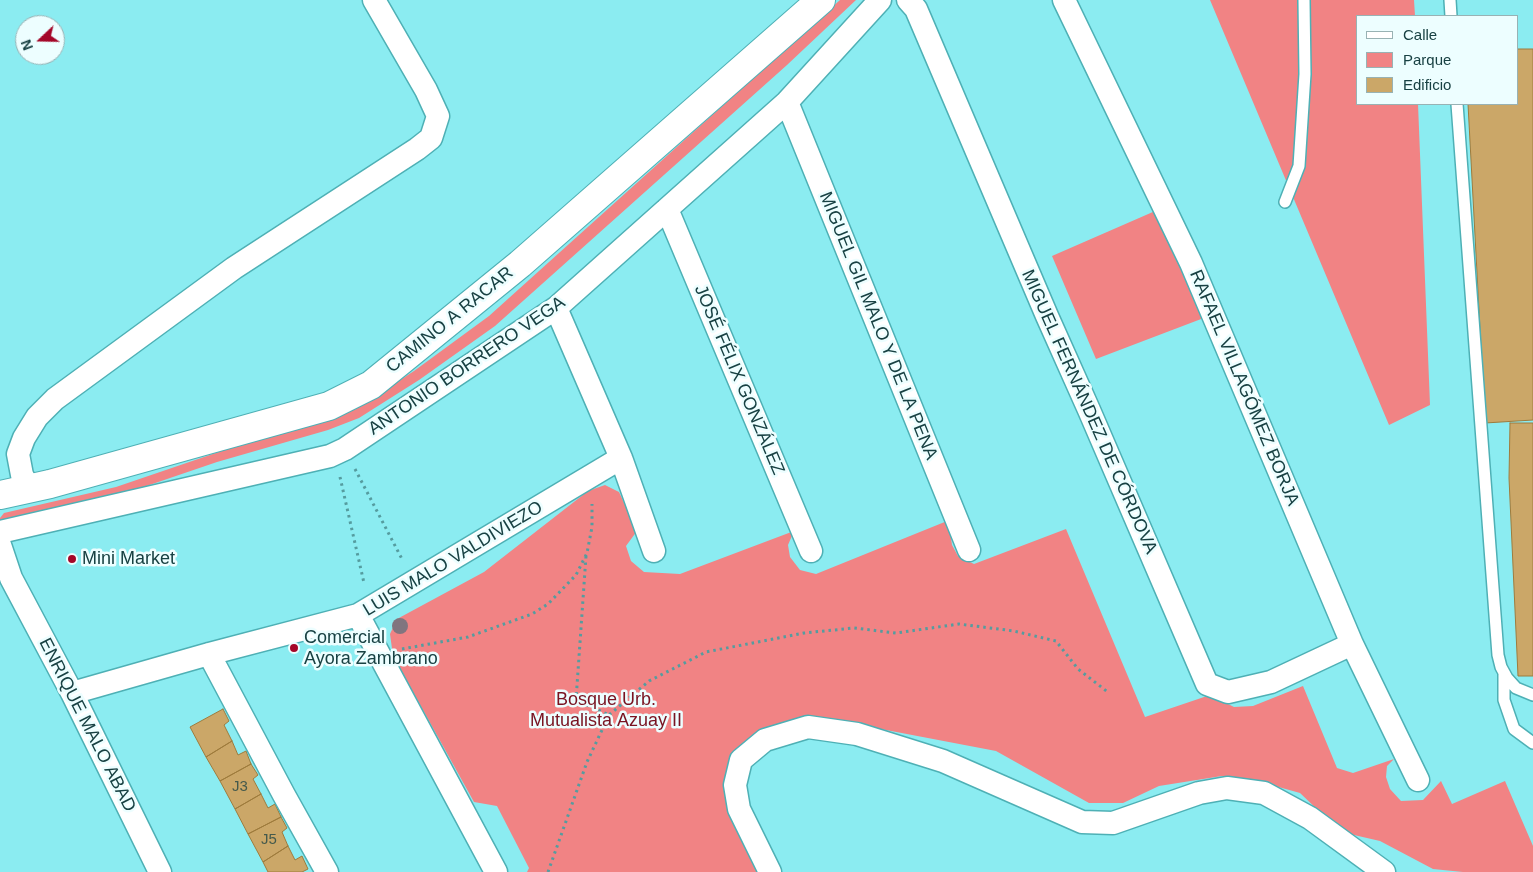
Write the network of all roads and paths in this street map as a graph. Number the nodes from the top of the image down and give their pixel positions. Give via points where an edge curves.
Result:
1 (374, 0) edge
2 (821, 0) edge
3 (880, 0) edge
4 (908, 0) edge
5 (1064, 0) edge
6 (1304, 0) edge
7 (1450, 0) edge
8 (1451, 15) edge
9 (787, 102) junction
10 (1458, 105) edge
11 (1284, 202) dead end
12 (667, 209) junction
13 (556, 308) junction
14 (621, 458) junction
15 (353, 464) dead end
16 (339, 473) dead end
17 (592, 476) junction
18 (29, 488) junction
19 (0, 495) edge
20 (3, 536) edge
21 (654, 550) dead end
22 (969, 550) dead end
23 (810, 551) dead end
24 (586, 553) junction
25 (416, 581) junction
26 (364, 612) junction
27 (1352, 644) junction
28 (209, 654) junction
29 (379, 654) junction
30 (1504, 673) junction
31 (72, 693) junction
32 (1109, 693) dead end
33 (1533, 695) edge
34 (609, 715) junction
35 (1533, 743) edge
36 (1418, 780) dead end
37 (160, 872) edge
38 (327, 872) edge
39 (496, 872) edge
40 (548, 872) edge
41 (770, 872) edge
42 (1384, 872) edge

1 - 18 street via 438,116 431,138 234,268 55,399 37,417 18,454 22,475
2 - 18 street, CAMINO A RACAR via 520,264 371,385 329,406
3 - 9 street, ANTONIO BORRERO VEGA
4 - 27 street, MIGUEL FERNÁNDEZ DE CÓRDOVA via 916,9 1207,684 1228,692 1271,682
5 - 27 street, RAFAEL VILLAGÓMEZ BORJA via 1191,264
6 - 11 lane via 1299,166
7 - 8 lane
9 - 12 street, ANTONIO BORRERO VEGA
9 - 22 street, MIGUEL GIL MALO Y DE LA PENA
10 - 30 lane via 1498,655
12 - 13 street, ANTONIO BORRERO VEGA
12 - 23 street, JOSÉ FÉLIX GONZÁLEZ
13 - 14 street
13 - 20 street, ANTONIO BORRERO VEGA via 330,456
14 - 17 street, LUIS MALO VALDIVIEZO
14 - 21 street
15 - 25 path via 400,557
16 - 26 path
17 - 24 path via 592,527
17 - 25 street, LUIS MALO VALDIVIEZO
18 - 19 street, CAMINO A RACAR
20 - 31 street, ENRIQUE MALO ABAD via 12,578
24 - 29 path via 576,575 548,604 532,614 468,637
24 - 34 path via 576,700
25 - 26 street, LUIS MALO VALDIVIEZO
26 - 28 street, LUIS MALO VALDIVIEZO
26 - 29 street
27 - 36 street, RAFAEL VILLAGÓMEZ BORJA
28 - 31 street, LUIS MALO VALDIVIEZO
28 - 38 street
29 - 39 street
30 - 33 lane via 1516,688
30 - 35 lane via 1504,700 1514,729
31 - 37 street, ENRIQUE MALO ABAD
32 - 34 path via 1078,669 1056,641 1014,631 959,624 896,633 854,628 804,633 706,652 649,681
34 - 40 path via 587,762
41 - 42 street via 739,809 735,785 741,760 765,740 808,727 857,734 943,760 1082,822 1113,823 1199,793 1227,788 1264,793 1310,818

